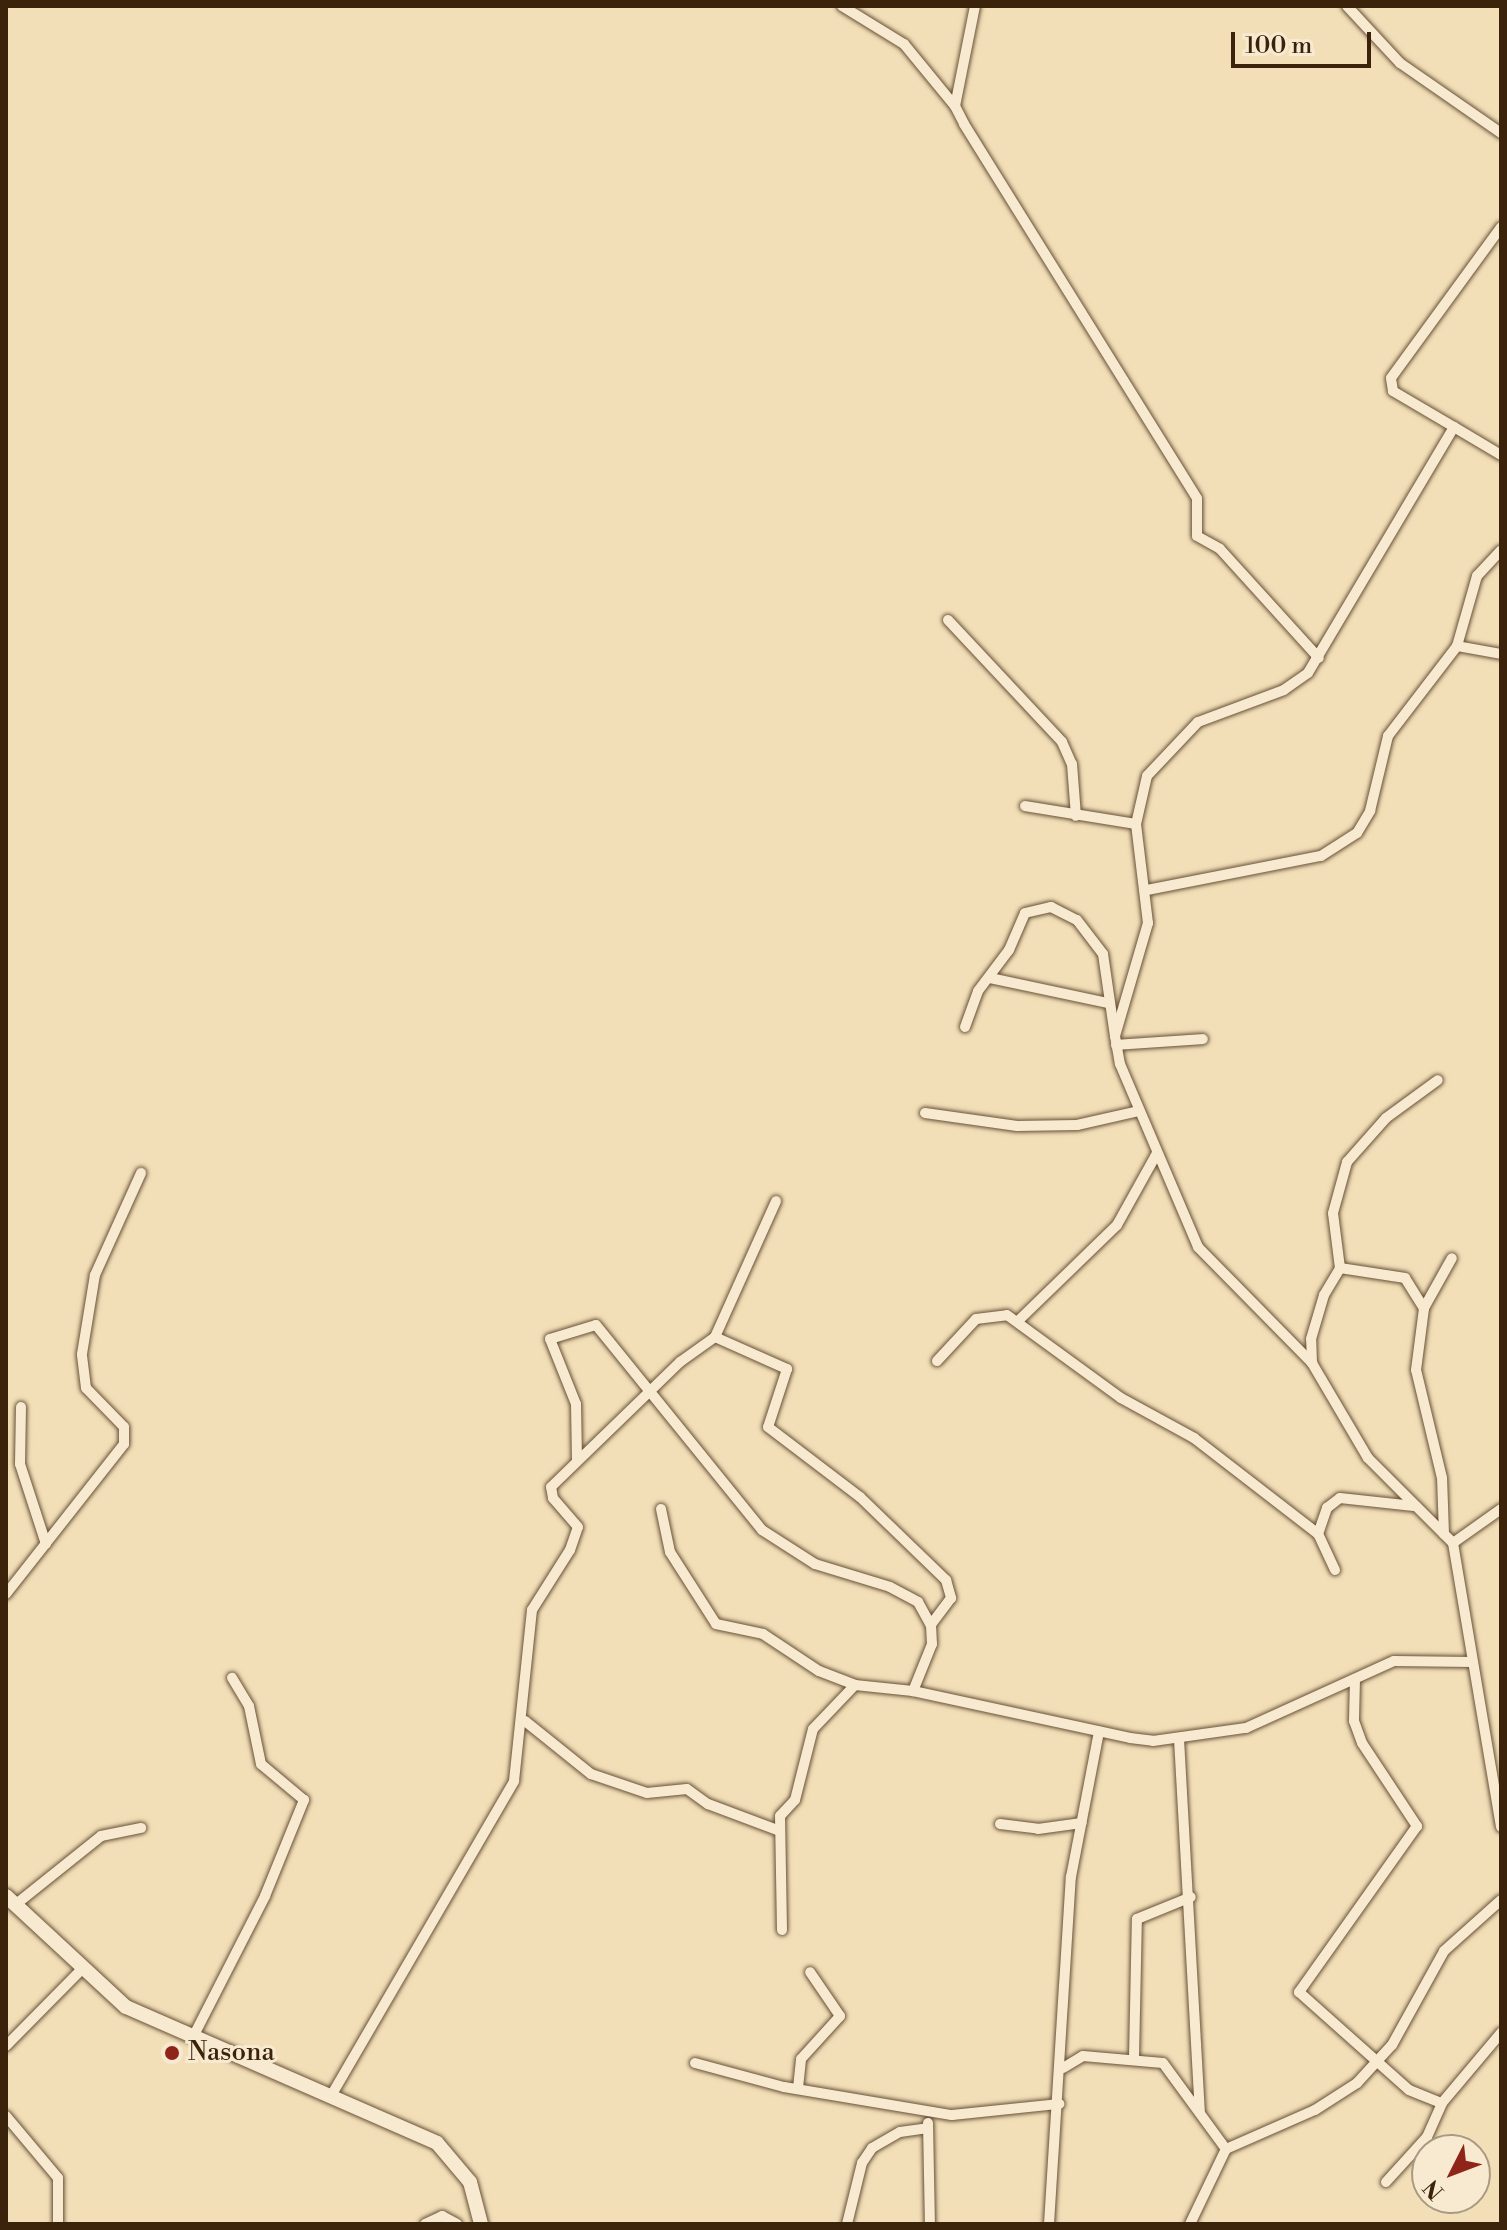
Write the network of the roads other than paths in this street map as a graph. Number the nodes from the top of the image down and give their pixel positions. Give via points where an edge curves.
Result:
1 (842, 6) edge
2 (975, 6) edge
3 (1347, 6) edge
4 (955, 106) junction
5 (1501, 133) edge
6 (1501, 227) edge
7 (1454, 427) junction
8 (1501, 455) edge
9 (1501, 550) edge
10 (948, 620) dead end
11 (1457, 646) junction
12 (1501, 654) edge
13 (1319, 658) junction
14 (1025, 806) dead end
15 (1076, 816) junction
16 (1136, 824) junction
17 (1147, 890) junction
18 (990, 978) junction
19 (1108, 1003) junction
20 (965, 1027) dead end
21 (1203, 1039) dead end
22 (1115, 1040) junction
23 (1438, 1080) dead end
24 (1139, 1111) junction
25 (925, 1113) dead end
26 (1157, 1153) junction
27 (141, 1173) dead end
28 (776, 1201) dead end
29 (1452, 1258) dead end
30 (1340, 1268) junction
31 (1424, 1308) junction
32 (1019, 1320) junction
33 (715, 1337) junction
34 (937, 1361) dead end
35 (1312, 1363) junction
36 (652, 1396) junction
37 (21, 1407) dead end
38 (577, 1461) junction
39 (1416, 1507) junction
40 (661, 1509) dead end
41 (1501, 1509) edge
42 (1318, 1534) junction
43 (1444, 1534) junction
44 (1453, 1543) junction
45 (46, 1544) junction
46 (1335, 1570) dead end
47 (6, 1594) edge
48 (931, 1625) junction
49 (1472, 1662) junction
50 (232, 1678) dead end
51 (1355, 1679) junction
52 (855, 1685) junction
53 (913, 1691) junction
54 (525, 1721) junction
55 (1099, 1732) junction
56 (1179, 1739) junction
57 (1082, 1823) junction
58 (1000, 1824) dead end
59 (1501, 1827) edge
60 (141, 1828) dead end
61 (777, 1830) junction
62 (1191, 1897) junction
63 (11, 1900) edge
64 (1501, 1900) edge
65 (782, 1930) dead end
66 (80, 1971) junction
67 (810, 1972) dead end
68 (1501, 2033) edge
69 (193, 2037) junction
70 (1064, 2041) junction
71 (6, 2046) edge
72 (1083, 2056) junction
73 (1134, 2057) junction
74 (1377, 2062) junction
75 (695, 2063) dead end
76 (1063, 2068) junction
77 (798, 2088) junction
78 (331, 2096) junction
79 (1442, 2103) junction
80 (1059, 2104) junction
81 (929, 2111) junction
82 (1200, 2111) junction
83 (6, 2116) edge
84 (928, 2128) junction
85 (1226, 2149) junction
86 (1386, 2182) dead end
87 (58, 2224) edge
88 (425, 2224) edge
89 (457, 2224) edge
90 (481, 2224) edge
91 (847, 2224) edge
92 (930, 2224) edge
93 (1049, 2224) edge
94 (1190, 2224) edge

1 - 4 street via 904,44
2 - 4 street
3 - 5 street via 1400,63
4 - 13 street via 1197,499 1197,536 1220,549
6 - 7 street via 1391,378 1393,391
7 - 8 street
7 - 13 street
9 - 11 street via 1477,576
10 - 15 street via 1062,742 1072,764
11 - 12 street
11 - 17 street via 1396,721 1365,822 1345,844 1321,856
13 - 16 street via 1298,683 1187,730 1147,776
14 - 15 street
15 - 16 street
16 - 17 street
17 - 22 street via 1144,946
18 - 19 street
18 - 19 street via 1025,913 1051,907 1094,938 1103,954
18 - 20 street via 978,991
19 - 22 street
21 - 22 street
22 - 24 street
23 - 30 street via 1386,1118 1347,1162 1333,1213
24 - 25 street via 1077,1125 1017,1126
24 - 26 street
26 - 32 street via 1117,1225
26 - 35 street via 1206,1257
27 - 45 street via 95,1275 82,1354 86,1388 126,1436 118,1456
28 - 33 street
29 - 31 street
30 - 31 street via 1405,1278
30 - 35 street via 1311,1339
31 - 43 street via 1416,1385 1442,1478
32 - 34 street via 1007,1315 976,1319
32 - 42 street via 1121,1398 1194,1438
33 - 36 street via 680,1362
33 - 48 street via 787,1369 769,1421 774,1435 860,1497 946,1580 951,1598
35 - 39 street via 1368,1458
36 - 38 street
36 - 38 street via 602,1326 553,1335 576,1404
36 - 48 street via 762,1530 815,1564 908,1595
37 - 45 street via 20,1464
38 - 54 street via 550,1492 578,1527 570,1550 536,1596 525,1656
39 - 42 street via 1340,1498 1327,1508
39 - 43 street
40 - 52 street via 670,1552 709,1619 727,1630 763,1634 819,1671
41 - 44 street
42 - 46 street
43 - 44 street
44 - 49 street
45 - 47 street
48 - 53 street via 932,1644
49 - 51 street via 1407,1658
49 - 59 street
50 - 69 street via 249,1706 261,1764 304,1800 265,1896
51 - 56 street via 1246,1728
51 - 74 street via 1354,1721 1362,1743 1417,1826 1299,1992
52 - 53 street
52 - 61 street via 813,1729 799,1765 797,1794
53 - 55 street
54 - 61 street via 591,1774 647,1793 687,1789 708,1804
54 - 78 street via 508,1793 415,1942
55 - 56 street
55 - 57 street
56 - 62 street
57 - 58 street via 1038,1829
57 - 70 street via 1067,1915
60 - 63 street via 101,1836
61 - 65 street via 785,1860
62 - 73 street via 1137,1919
62 - 82 street
63 - 66 main road
64 - 74 street via 1444,1951 1404,2027
66 - 69 main road via 126,2007
66 - 71 street
67 - 77 street via 840,2016 801,2059
68 - 79 street
69 - 78 main road
70 - 72 street
70 - 76 street
72 - 73 street
72 - 76 street
73 - 82 street via 1167,2066
74 - 79 street via 1420,2098
74 - 85 street via 1315,2110
75 - 77 street
76 - 80 street
77 - 81 street
78 - 90 main road via 450,2154 470,2182
79 - 86 street via 1436,2125
80 - 81 street via 975,2115
80 - 93 street
81 - 84 street
82 - 85 street
83 - 87 street via 58,2178
84 - 91 street via 900,2132 872,2148 862,2163
84 - 92 street
85 - 94 street
88 - 89 street via 442,2216

